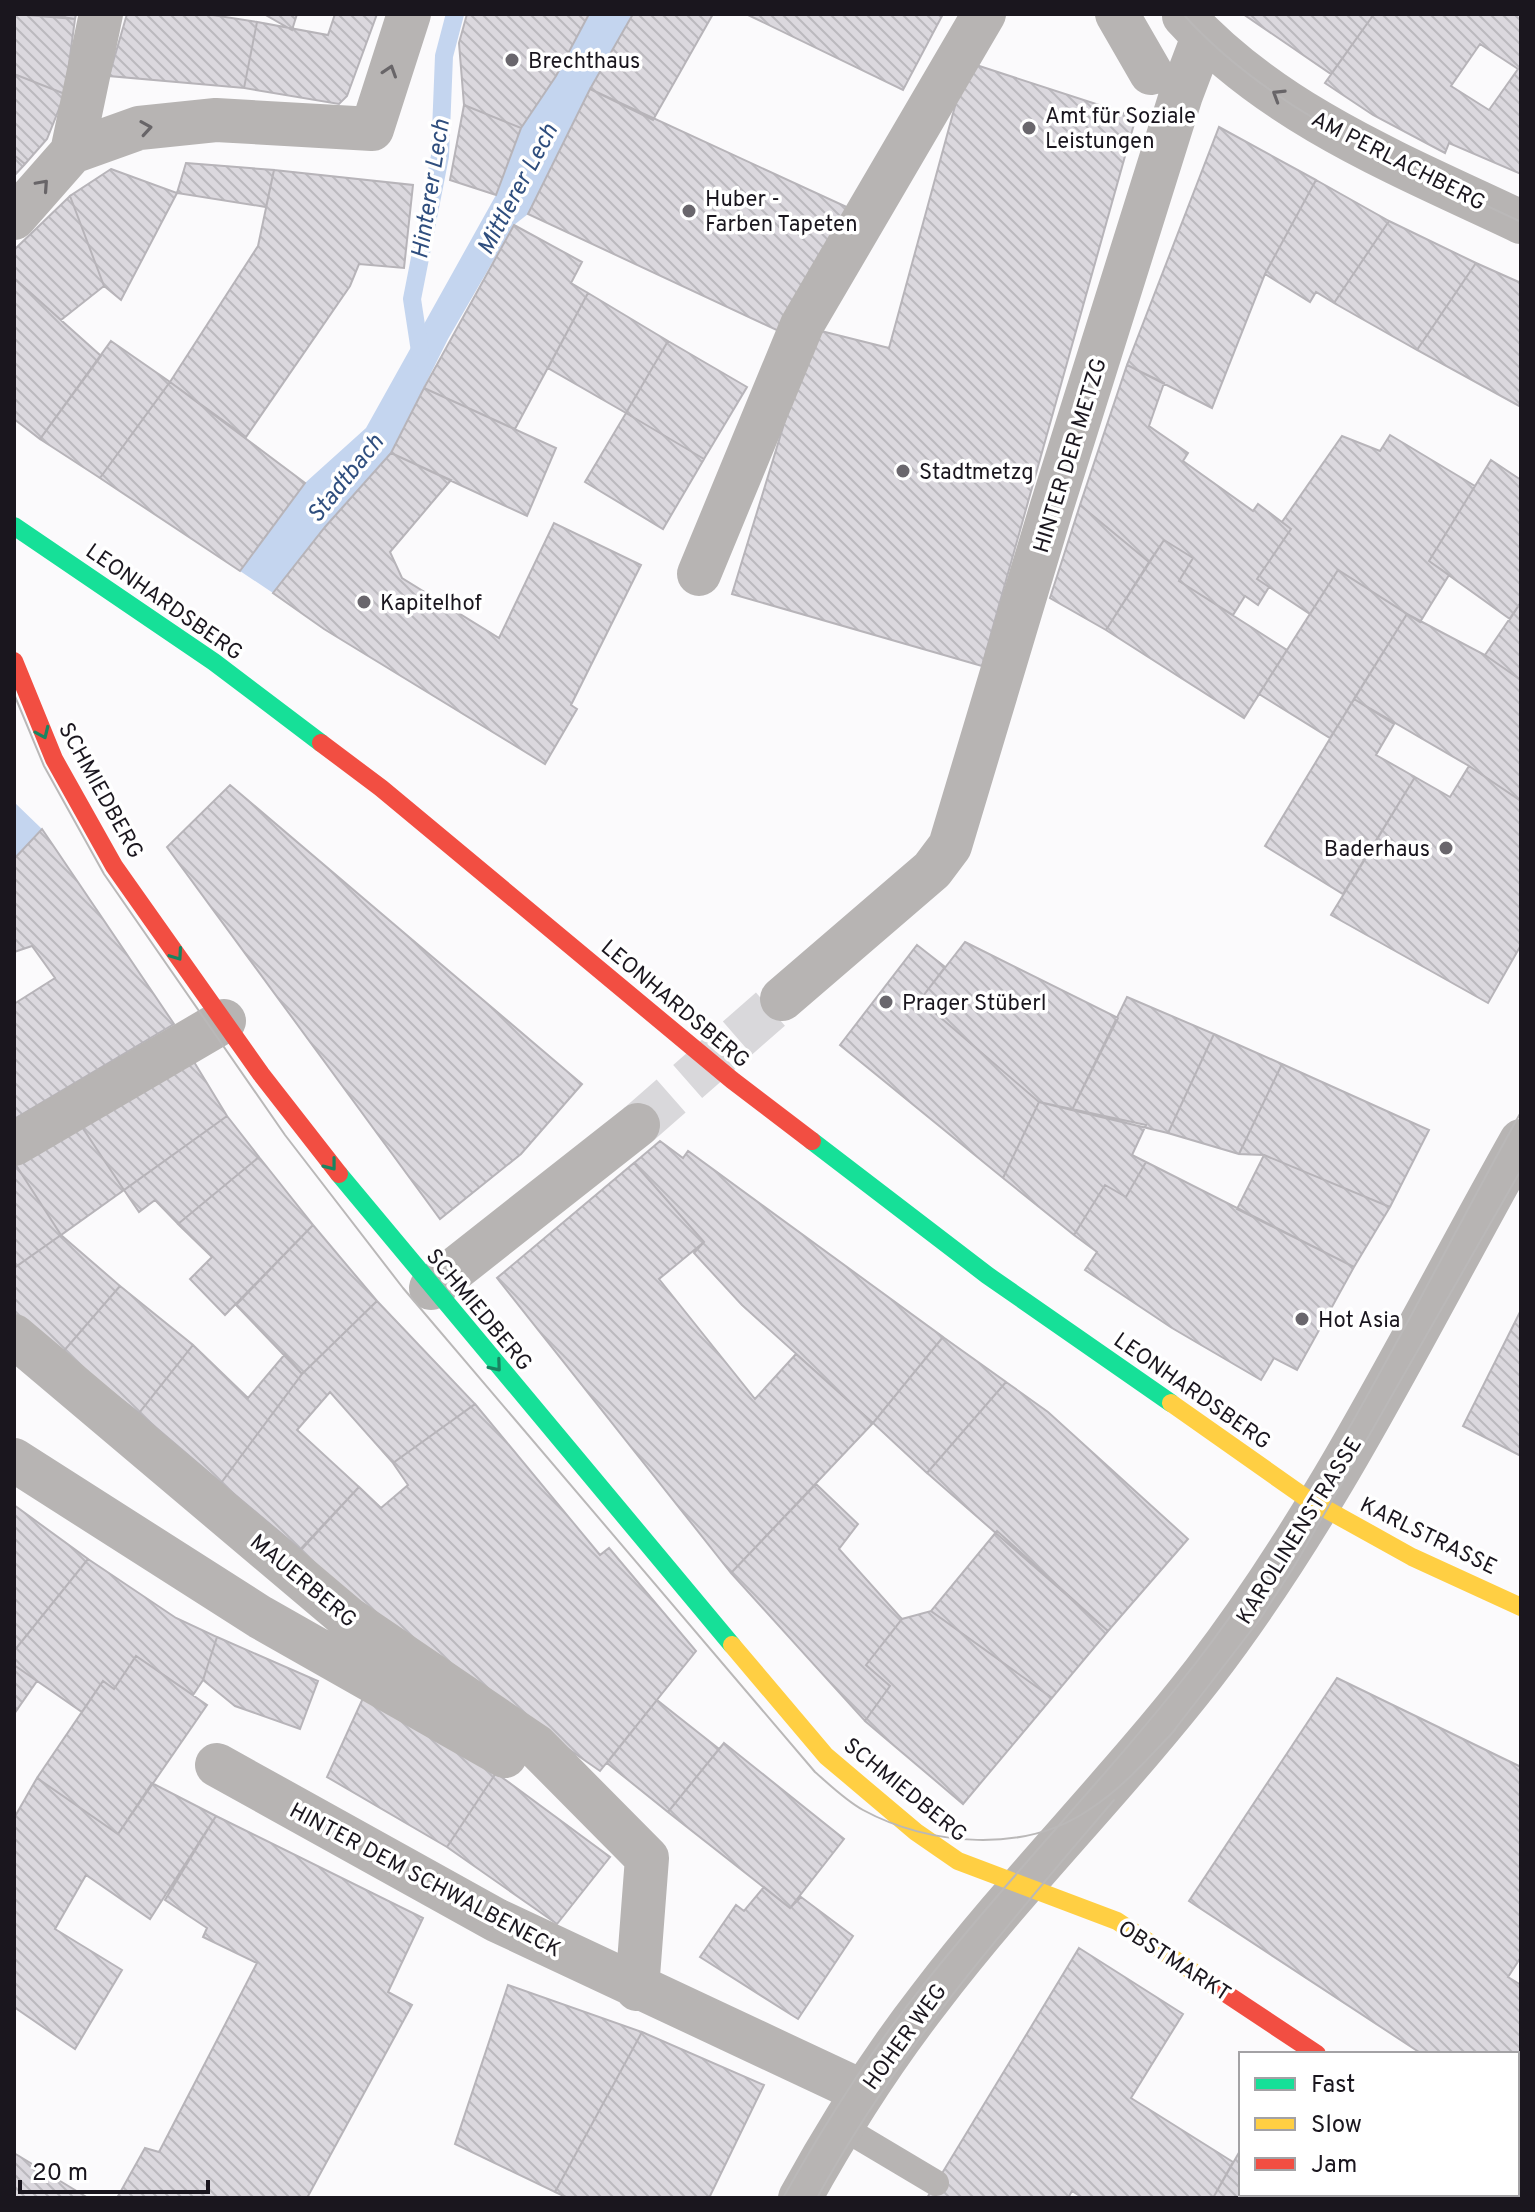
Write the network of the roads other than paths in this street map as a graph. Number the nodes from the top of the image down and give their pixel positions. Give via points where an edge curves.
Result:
1 (101, 14) edge
2 (409, 14) edge
3 (984, 14) edge
4 (1117, 14) edge
5 (1193, 25) edge
6 (1151, 73) dead end
7 (72, 152) junction
8 (14, 218) edge
9 (1521, 222) edge
10 (14, 526) edge
11 (699, 574) dead end
12 (14, 661) edge
13 (782, 999) tunnel mouth
14 (224, 1021) junction
15 (638, 1125) tunnel mouth
16 (1521, 1141) edge
17 (14, 1144) edge
18 (431, 1288) junction
19 (14, 1336) edge
20 (14, 1460) edge
21 (1317, 1504) junction
22 (1521, 1607) edge
23 (217, 1765) dead end
24 (600, 1813) junction
25 (1024, 1884) junction
26 (637, 1989) junction
27 (1314, 2052) edge
28 (853, 2110) junction
29 (936, 2183) dead end
30 (800, 2198) edge

1 - 7 street
7 -> 2 street via 139,128 216,120 372,129
3 - 11 street via 802,325
4 - 6 street
9 -> 5 street, AM PERLACHBERG via 1352,140 1252,79
5 - 13 street, HINTER DER METZG via 1181,95 950,846 932,870
8 -> 7 street
10 - 21 street, LEONHARDSBERG via 214,662 381,788 732,1080 987,1275
12 -> 14 street, SCHMIEDBERG via 83,814
14 - 17 street
14 -> 18 street, SCHMIEDBERG
15 - 18 street
16 - 21 street, KAROLINENSTRASSE
18 -> 25 street, SCHMIEDBERG via 826,1756 958,1861
19 - 24 street, MAUERBERG via 349,1619 536,1746
20 - 24 street, MAUERBERG via 260,1617
21 - 22 street, KARLSTRASSE via 1412,1557
21 - 25 street, KAROLINENSTRASSE via 1205,1672
23 - 26 street, HINTER DEM SCHWALBENECK via 496,1920
24 - 26 street, MAUERBERG via 647,1858
25 - 27 street, OBSTMARKT via 1117,1921
25 - 28 street, HOHER WEG via 930,1997
26 - 28 street, HINTER DEM SCHWALBENECK via 800,2060
28 - 29 lane
28 - 30 street, HOHER WEG

